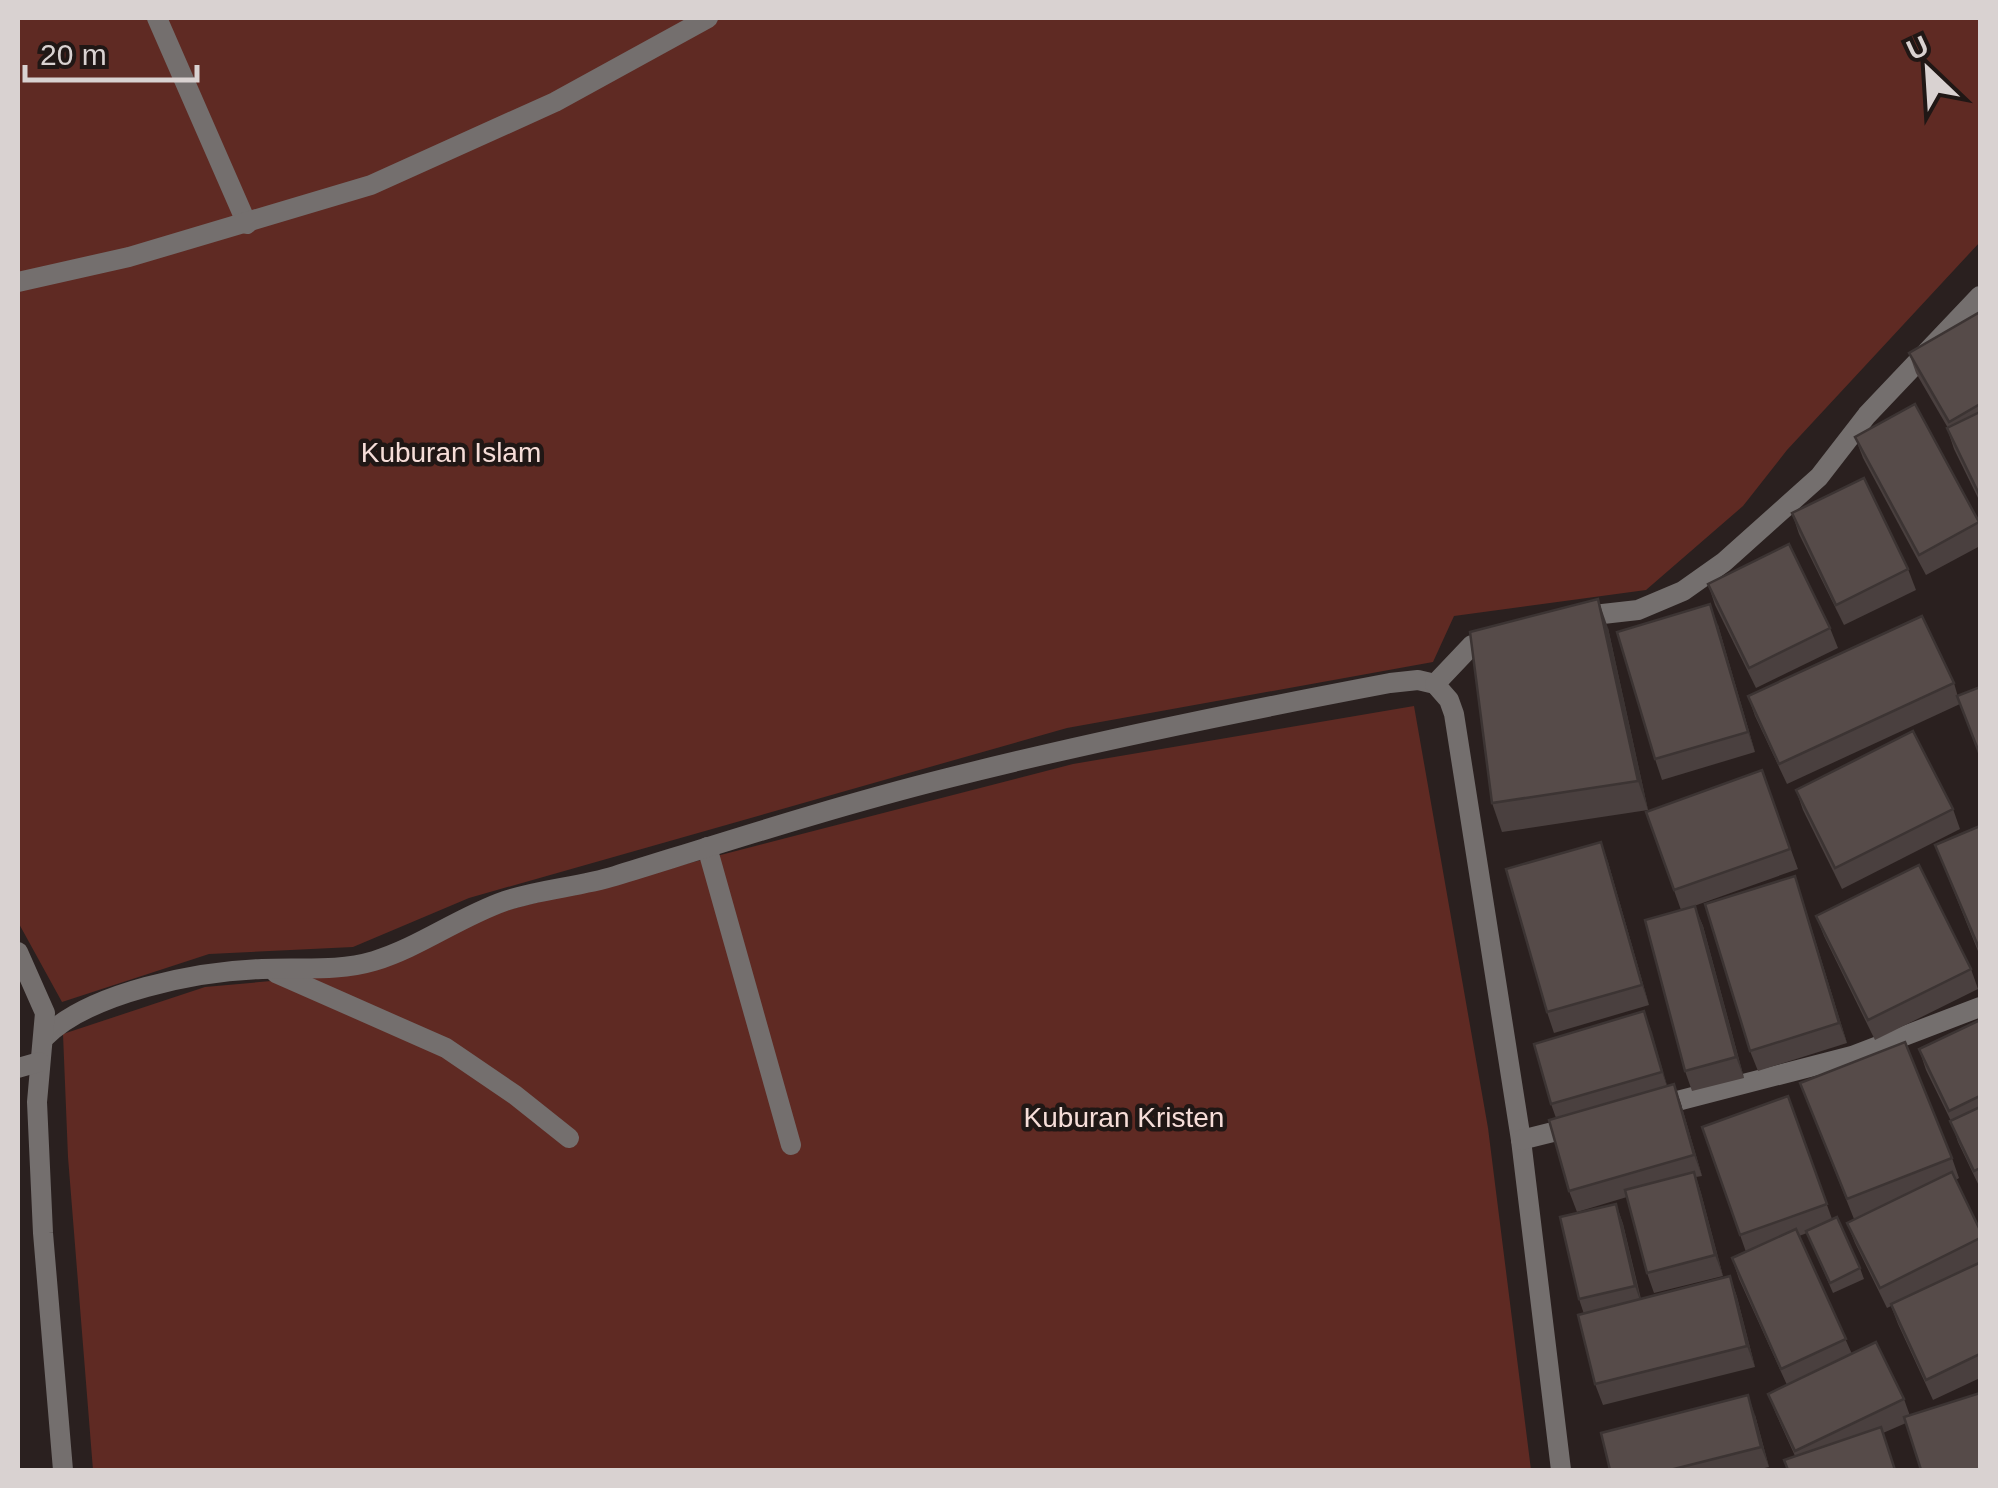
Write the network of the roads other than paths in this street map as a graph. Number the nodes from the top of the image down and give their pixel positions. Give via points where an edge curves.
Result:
1 (157, 18) edge
2 (708, 18) edge
3 (247, 224) junction
4 (18, 282) edge
5 (1980, 296) edge
6 (1564, 618) edge
7 (1509, 634) edge
8 (1435, 684) junction
9 (707, 847) junction
10 (18, 952) edge
11 (265, 968) junction
12 (1980, 1007) edge
13 (44, 1038) junction
14 (39, 1062) junction
15 (18, 1068) edge
16 (1636, 1111) edge
17 (1598, 1121) edge
18 (569, 1138) dead end
19 (1521, 1140) junction
20 (791, 1145) dead end
21 (63, 1470) edge
22 (1562, 1470) edge

1 - 3 street
2 - 3 street via 555,102 371,185
3 - 4 street
5 - 6 street via 1818,477 1724,562 1683,591 1638,610
7 - 8 street via 1472,645
8 - 9 street via 1390,683 1200,719 945,778
8 - 19 street via 1454,714
9 - 11 street via 585,885 508,900 374,961 328,970
9 - 20 street
10 - 13 street via 45,1013
11 - 13 street via 209,972 103,1002
11 - 18 street via 446,1048
12 - 16 street via 1852,1056
13 - 14 street
14 - 15 street
14 - 21 street via 43,1233
17 - 19 street
19 - 22 street

